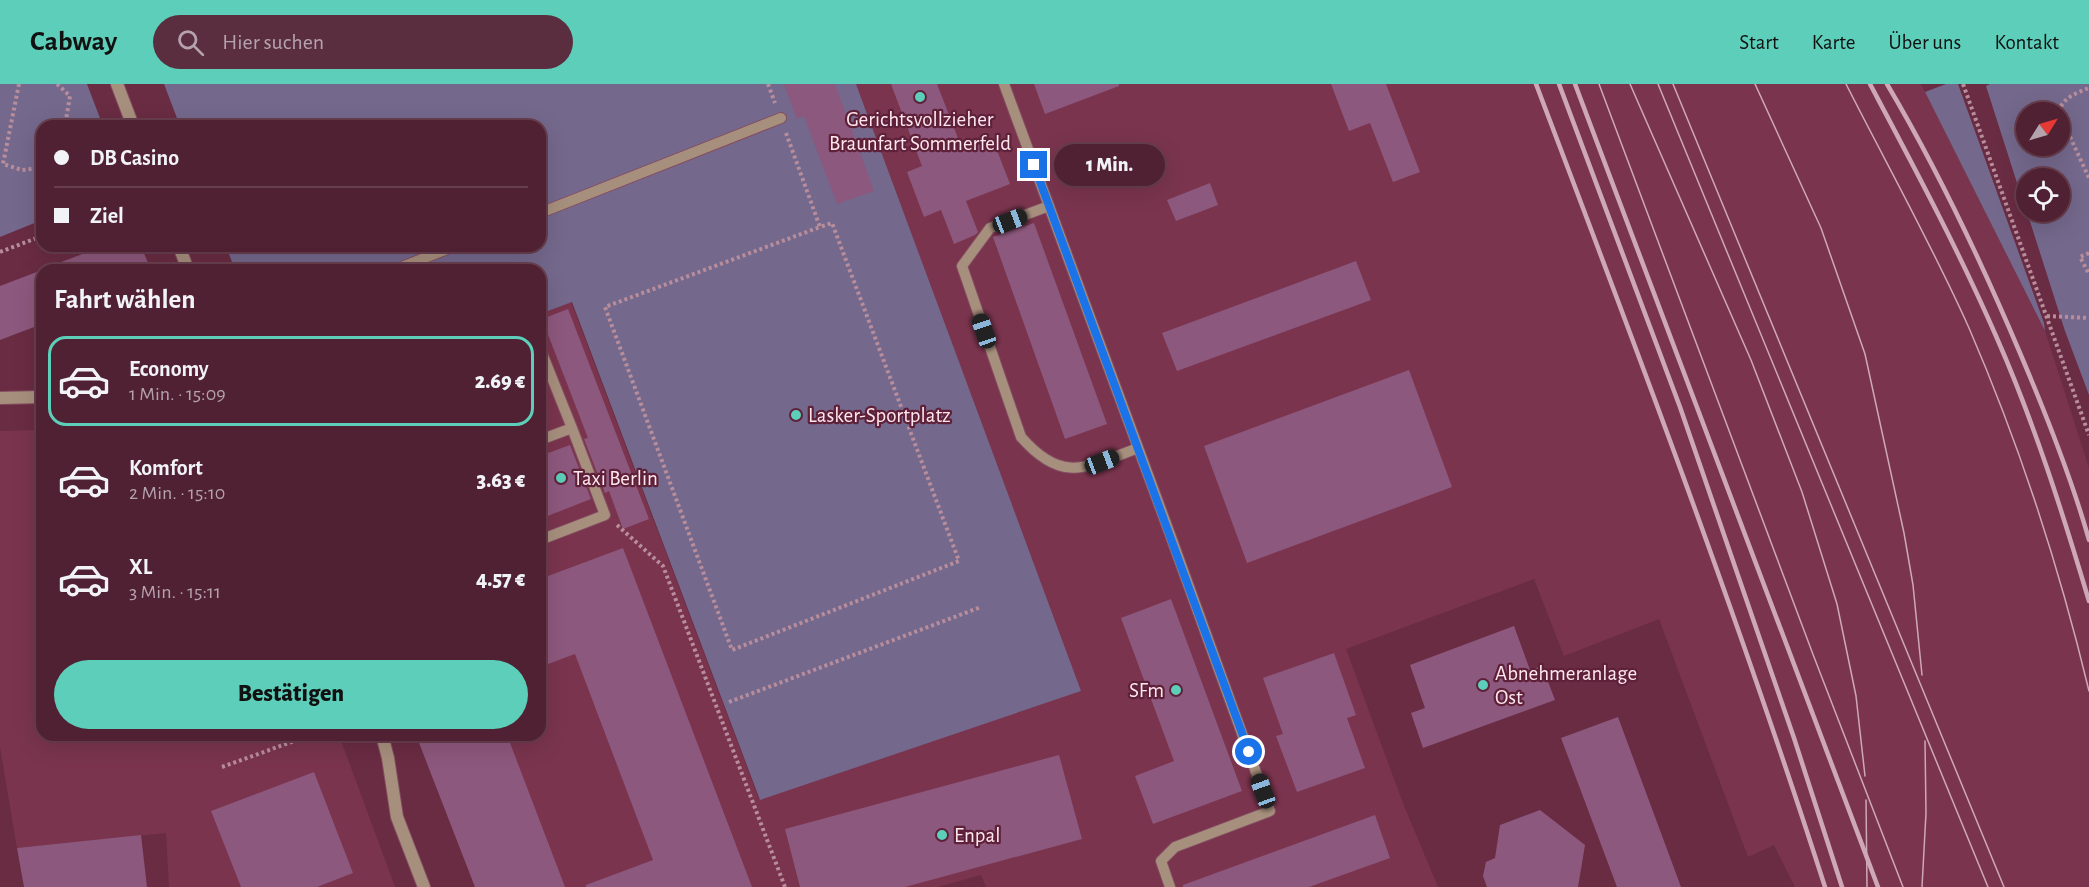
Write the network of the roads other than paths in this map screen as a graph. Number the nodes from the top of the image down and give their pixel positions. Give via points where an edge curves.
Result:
1 (117, 84) edge
2 (1004, 84) edge
3 (781, 118) road end
4 (131, 120) edge
5 (1049, 206) junction
6 (546, 211) edge
7 (440, 252) edge
8 (409, 264) edge
9 (546, 363) edge
10 (36, 397) edge
11 (0, 398) edge
12 (572, 428) junction
13 (546, 438) edge
14 (1138, 448) junction
15 (546, 538) edge
16 (384, 741) edge
17 (424, 887) edge
18 (1170, 887) edge

1 - 4 street
2 - 5 lane
3 - 6 lane
5 - 14 lane
5 - 14 lane via 990,228 962,267 1021,437 1047,463 1084,468
7 - 8 lane
9 - 12 lane
10 - 11 street
12 - 13 lane
12 - 15 lane via 605,515
14 - 18 lane via 1270,811 1175,846 1161,861
16 - 17 street via 397,817

